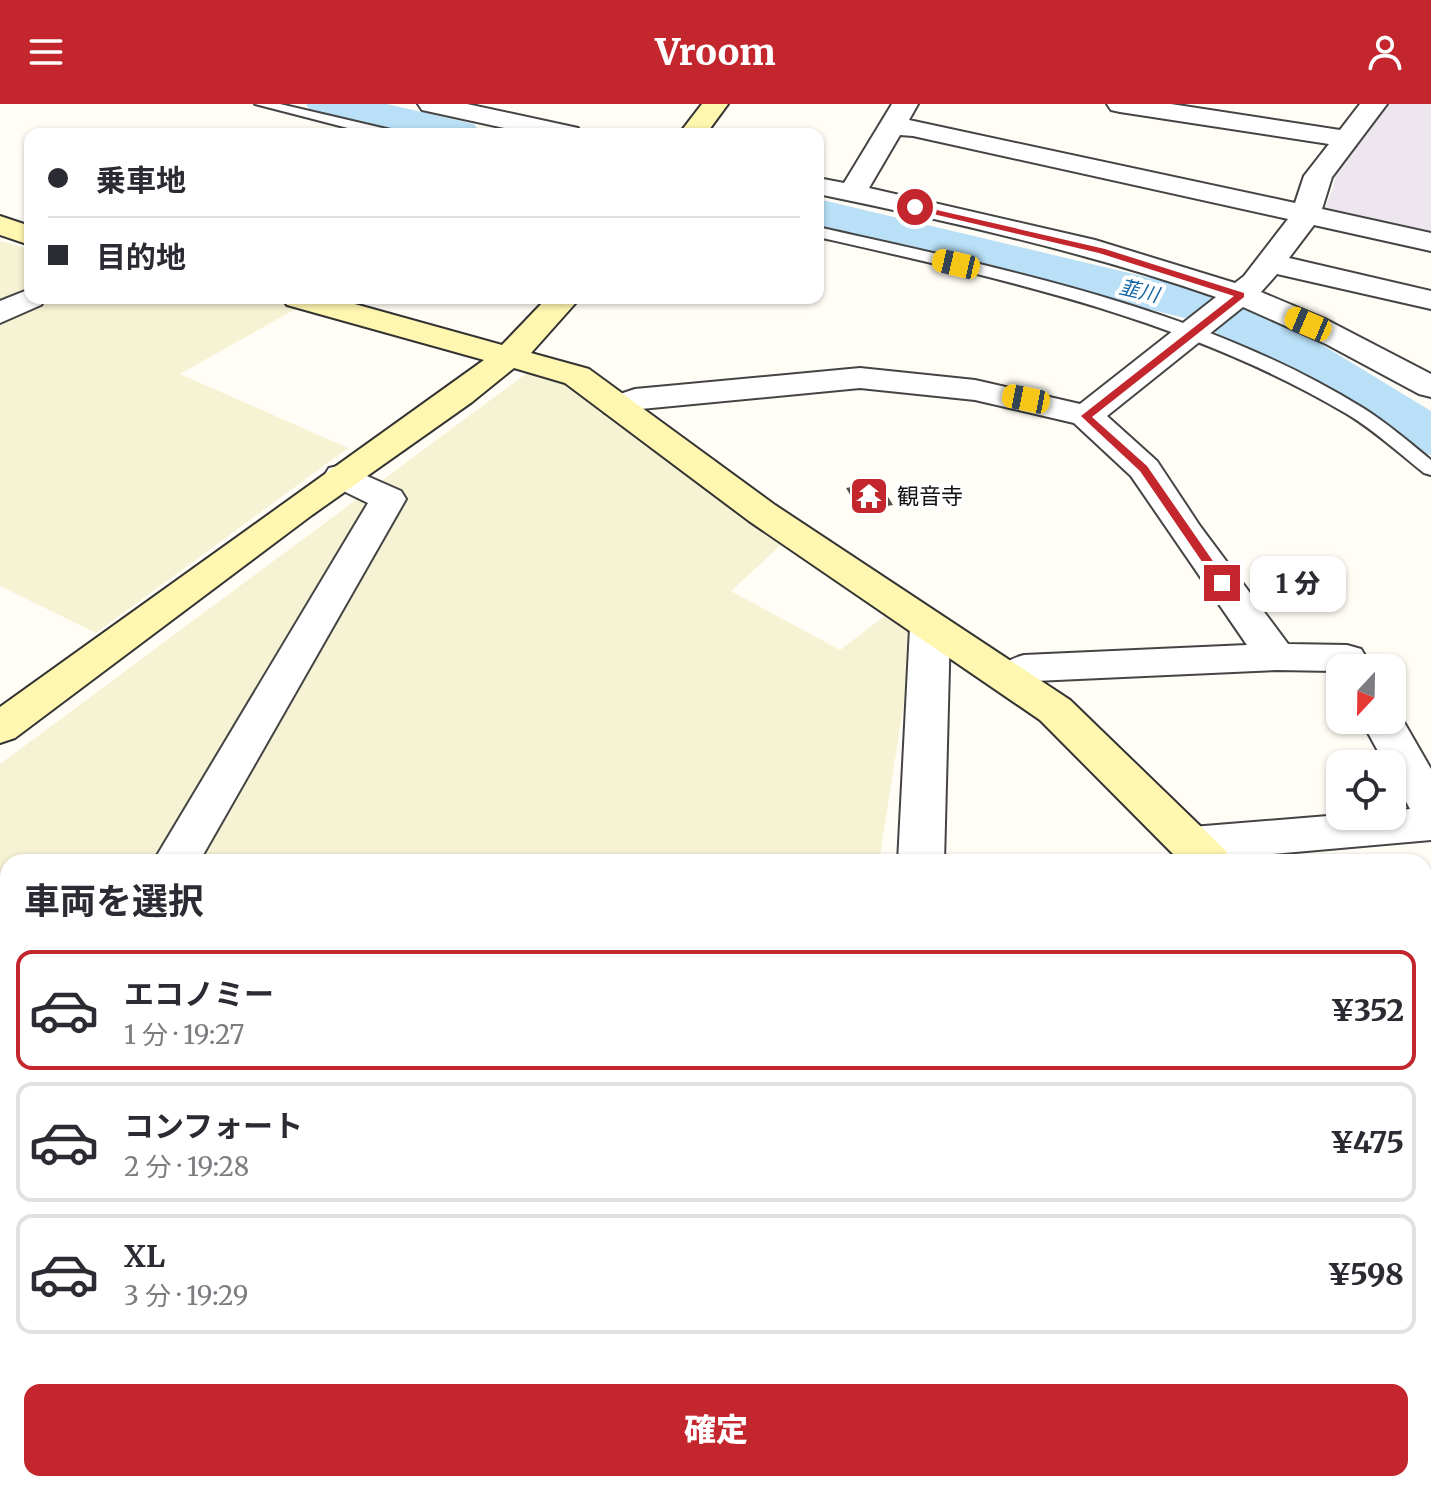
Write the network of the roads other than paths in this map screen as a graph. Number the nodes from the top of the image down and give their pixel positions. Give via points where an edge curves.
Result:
1 (262, 104) edge
2 (431, 104) edge
3 (715, 104) edge
4 (1120, 104) edge
5 (1374, 104) edge
6 (479, 109) edge
7 (898, 115) edge
8 (364, 128) edge
9 (547, 128) edge
10 (697, 128) edge
11 (1346, 139) junction
12 (824, 187) edge
13 (852, 193) junction
14 (1305, 217) junction
15 (0, 225) edge
16 (824, 233) edge
17 (24, 234) edge
18 (1431, 242) edge
19 (1270, 263) junction
20 (1237, 298) junction
21 (1431, 300) edge
22 (24, 301) edge
23 (320, 304) edge
24 (558, 304) edge
25 (0, 314) edge
26 (1192, 332) junction
27 (510, 356) junction
28 (1431, 387) edge
29 (617, 406) junction
30 (1086, 416) junction
31 (1431, 469) edge
32 (342, 476) junction
33 (930, 628) junction
34 (1277, 657) junction
35 (1326, 658) edge
36 (1011, 680) junction
37 (0, 728) edge
38 (1390, 734) edge
39 (1431, 807) edge
40 (1431, 824) edge
41 (1201, 853) edge
42 (181, 854) edge
43 (921, 854) edge

1 - 8 lane
2 - 6 street
3 - 10 street
4 - 11 street
5 - 11 street
6 - 9 street
7 - 13 street
7 - 14 street via 913,128
11 - 14 street via 1318,176
12 - 13 street
13 - 20 street via 1101,251
14 - 18 street
14 - 19 street
15 - 17 street
16 - 26 lane via 1082,296
19 - 20 street
19 - 21 street
20 - 26 street
20 - 28 street via 1330,333
22 - 25 street
23 - 27 street
24 - 27 street
26 - 30 street
26 - 31 lane via 1355,411
27 - 29 street via 577,376
27 - 32 street
29 - 30 street via 635,399 860,378 975,390
29 - 33 street
30 - 34 street via 1144,469
32 - 37 street
32 - 42 street via 388,499
33 - 36 street
33 - 43 street
34 - 35 street
34 - 36 street via 1024,668
36 - 41 street via 1055,710
38 - 39 street
40 - 41 street

